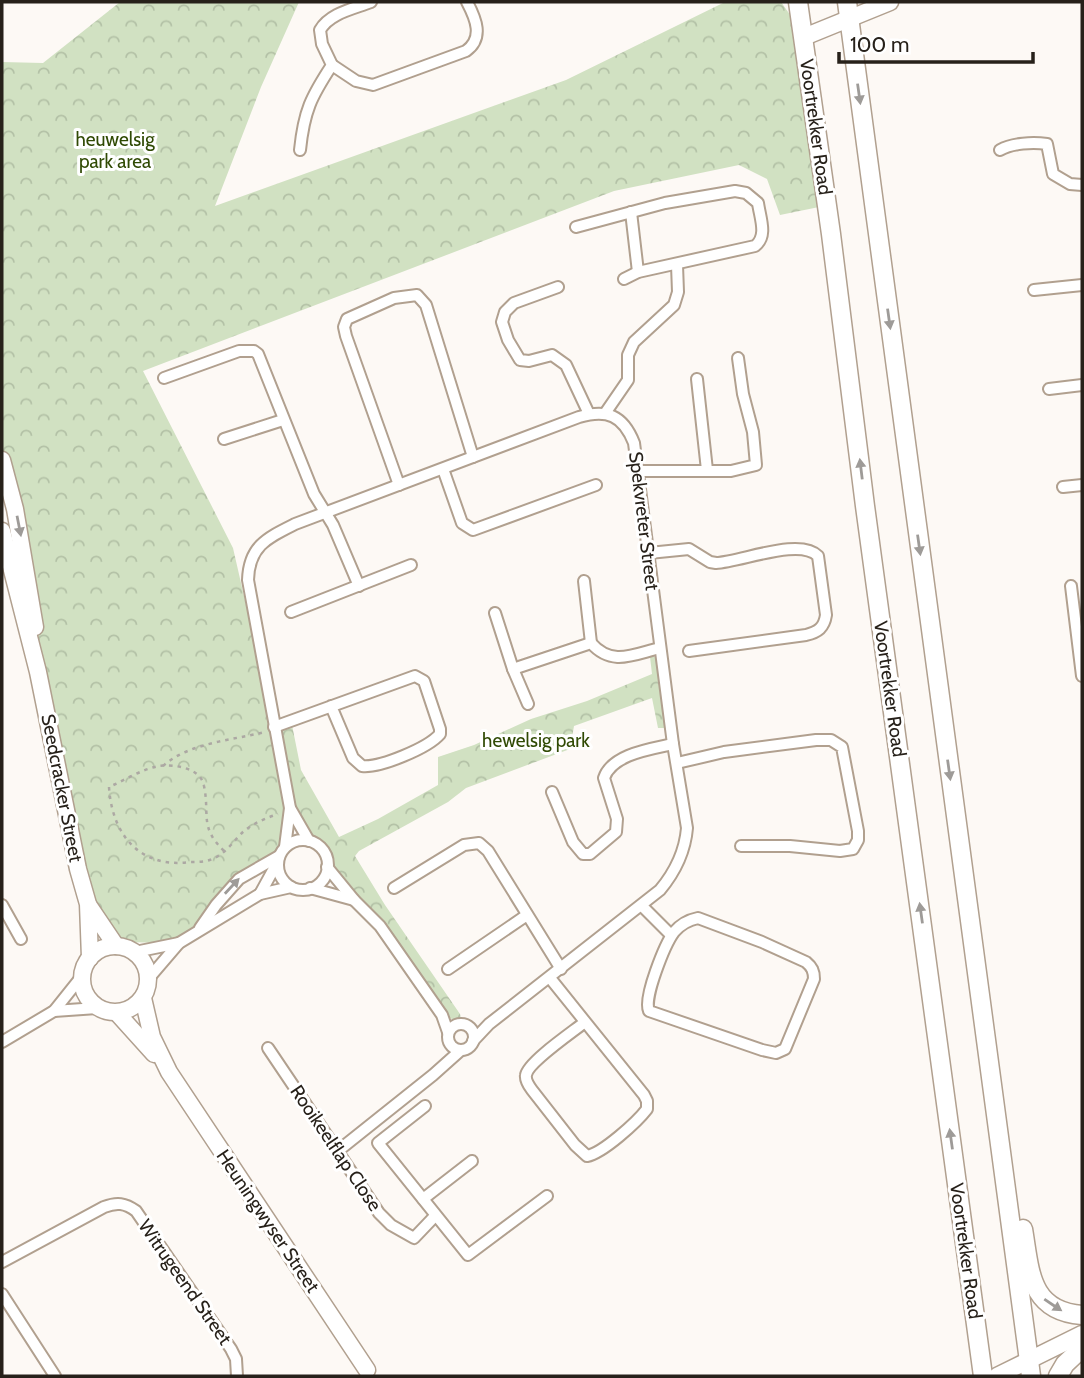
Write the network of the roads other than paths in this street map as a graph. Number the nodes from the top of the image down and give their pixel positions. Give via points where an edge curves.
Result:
1 (370, 2) edge
2 (467, 2) edge
3 (798, 2) edge
4 (890, 2) edge
5 (848, 11) edge
6 (804, 37) junction
7 (332, 65) junction
8 (300, 149) dead end
9 (1000, 150) dead end
10 (1082, 185) edge
11 (631, 212) junction
12 (576, 227) dead end
13 (677, 265) junction
14 (638, 272) junction
15 (624, 279) dead end
16 (1082, 285) edge
17 (558, 287) dead end
18 (1034, 290) dead end
19 (738, 358) dead end
20 (164, 378) dead end
21 (697, 379) dead end
22 (1082, 385) edge
23 (1049, 388) dead end
24 (606, 412) junction
25 (589, 414) junction
26 (283, 420) junction
27 (224, 439) dead end
28 (472, 457) junction
29 (2, 460) edge
30 (443, 469) junction
31 (707, 470) junction
32 (638, 471) junction
33 (399, 485) junction
34 (596, 485) dead end
35 (1082, 485) edge
36 (1063, 487) dead end
37 (327, 513) junction
38 (2, 531) edge
39 (649, 553) junction
40 (411, 565) dead end
41 (584, 581) dead end
42 (359, 586) junction
43 (1071, 586) dead end
44 (291, 612) dead end
45 (495, 613) dead end
46 (591, 643) junction
47 (660, 648) junction
48 (689, 651) dead end
49 (513, 669) junction
50 (38, 672) junction
51 (1082, 676) edge
52 (528, 704) dead end
53 (331, 705) junction
54 (275, 729) junction
55 (673, 744) junction
56 (677, 763) junction
57 (552, 792) dead end
58 (290, 808) junction
59 (309, 841) junction
60 (741, 846) dead end
61 (281, 854) junction
62 (327, 867) junction
63 (291, 887) junction
64 (394, 887) dead end
65 (310, 888) junction
66 (260, 894) junction
67 (354, 900) junction
68 (88, 904) junction
69 (2, 905) edge
70 (642, 905) junction
71 (527, 915) junction
72 (198, 931) junction
73 (671, 936) junction
74 (21, 939) dead end
75 (178, 943) junction
76 (116, 946) junction
77 (135, 952) junction
78 (90, 958) junction
79 (448, 969) dead end
80 (561, 969) junction
81 (82, 976) junction
82 (149, 978) junction
83 (550, 978) junction
84 (143, 998) junction
85 (97, 1008) junction
86 (54, 1011) junction
87 (117, 1013) junction
88 (586, 1022) junction
89 (489, 1024) junction
90 (471, 1028) junction
91 (451, 1033) junction
92 (474, 1041) junction
93 (2, 1042) edge
94 (268, 1048) dead end
95 (461, 1050) junction
96 (446, 1064) junction
97 (169, 1072) junction
98 (994, 1102) junction
99 (425, 1106) dead end
100 (338, 1150) junction
101 (472, 1161) dead end
102 (547, 1196) dead end
103 (423, 1199) junction
104 (435, 1216) junction
105 (2, 1262) edge
106 (2, 1294) edge
107 (1082, 1315) edge
108 (1082, 1334) edge
109 (1082, 1348) edge
110 (1030, 1369) edge
111 (367, 1370) dead end
112 (55, 1376) edge
113 (237, 1376) edge
114 (983, 1376) edge
115 (997, 1376) edge
116 (1058, 1376) edge

1 - 7 street via 323,25 320,37
2 - 7 street via 477,35 466,51 377,84 356,80
3 - 6 main road, Voortrekker Road
4 - 5 street
5 - 6 street
5 -> 98 main road
114 -> 6 main road, Voortrekker Road
7 - 8 street via 306,111
9 - 10 street via 1047,144 1051,172 1070,184
11 - 12 street
11 - 13 street via 735,191 758,203 763,235 759,243
11 - 14 street
13 - 14 street
13 - 24 street via 674,305 634,342 628,355 628,380
14 - 15 street
16 - 18 street
17 - 25 street via 508,307 502,322 520,360 552,355 566,365
19 - 31 street via 756,463 731,471
20 - 26 street via 239,351 254,351 261,358
21 - 31 street
22 - 23 street
24 - 25 street
24 - 32 street, Spekvreter Street via 628,429
25 - 28 street
26 - 27 street
26 - 37 street via 314,494
28 - 30 street
28 - 33 street via 426,305 417,295 394,298 347,318 344,327
29 -> 50 street, Seedcracker Street via 27,571
30 - 33 street
30 - 34 street via 462,523 472,530
31 - 32 street
32 - 39 street, Spekvreter Street
33 - 37 street
35 - 36 street
37 - 42 street
37 - 54 street via 269,538 256,549 248,565
38 - 50 street, Seedcracker Street
39 - 47 street, Spekvreter Street
39 - 48 street via 689,549 716,563 806,549 818,556 826,615 818,631
40 - 42 street
41 - 46 street
42 - 44 street
43 - 51 street
45 - 49 street
46 - 47 street via 604,656 612,657
46 - 49 street
47 - 55 street, Spekvreter Street
49 - 52 street
50 - 68 street, Seedcracker Street
53 - 53 street via 419,677 440,734 390,761 362,766 353,758
53 - 54 street
54 - 58 street
55 - 56 street, Spekvreter Street
55 - 57 street via 625,758 608,769 604,778 617,819 616,832 590,854 583,854 573,842
56 - 60 street via 816,740 831,740 842,747 858,831 853,849
56 - 70 street, Spekvreter Street via 687,828 684,849 666,882
58 - 59 street
58 - 61 street
59 - 61 street via 298,841
59 - 62 street via 323,851
61 - 63 street via 279,874
61 - 66 street
72 -> 61 street via 239,879
62 - 65 street via 322,880
62 - 67 street
63 - 65 street
63 - 66 street
64 - 71 street via 464,845 479,843
65 - 67 street
66 - 72 street
67 - 91 street via 380,926
68 - 76 street, Seedcracker Street
68 - 78 street, Seedcracker Street
69 - 74 street
70 - 73 street
70 - 80 street, Spekvreter Street
71 - 79 street
71 - 80 street
72 - 75 street
73 - 73 street via 691,920 704,919 806,962 814,979 785,1049 776,1053 762,1050 649,1011 647,996
75 - 77 street
75 - 82 street
76 - 77 street
76 - 78 street via 103,948
77 - 82 street
78 - 81 street
80 - 83 street, Spekvreter Street
81 - 85 street via 85,995
81 - 86 street
82 - 84 street
83 - 88 street
83 - 89 street, Spekvreter Street
84 - 87 street
84 - 97 street, Heuningwyser Street via 150,1030
85 - 86 street
85 - 87 street
86 - 93 street
87 - 97 street, Heuningwyser Street
88 - 88 street via 532,1065 526,1075 532,1090 587,1156 597,1153 648,1105
89 - 90 street, Spekvreter Street
89 - 92 street, Spekvreter Street
90 - 91 street via 467,1024
90 - 92 street
91 - 95 street
91 - 96 street
92 - 95 street, Spekvreter Street
94 - 100 street, Rooikeelflap Close
95 - 96 street
96 - 100 street
97 - 111 street, Heuningwyser Street
98 -> 107 main road via 1032,1281 1048,1303
98 - 110 main road
99 - 103 street via 378,1143
100 - 104 street, Rooikeelflap Close via 391,1225 414,1238
101 - 103 street
102 - 104 street via 468,1255
103 - 104 street
105 - 113 street, Witrugeend Street via 104,1207 118,1203 130,1207 232,1349
106 - 112 street
108 - 110 street
109 - 116 main road
110 - 115 street

